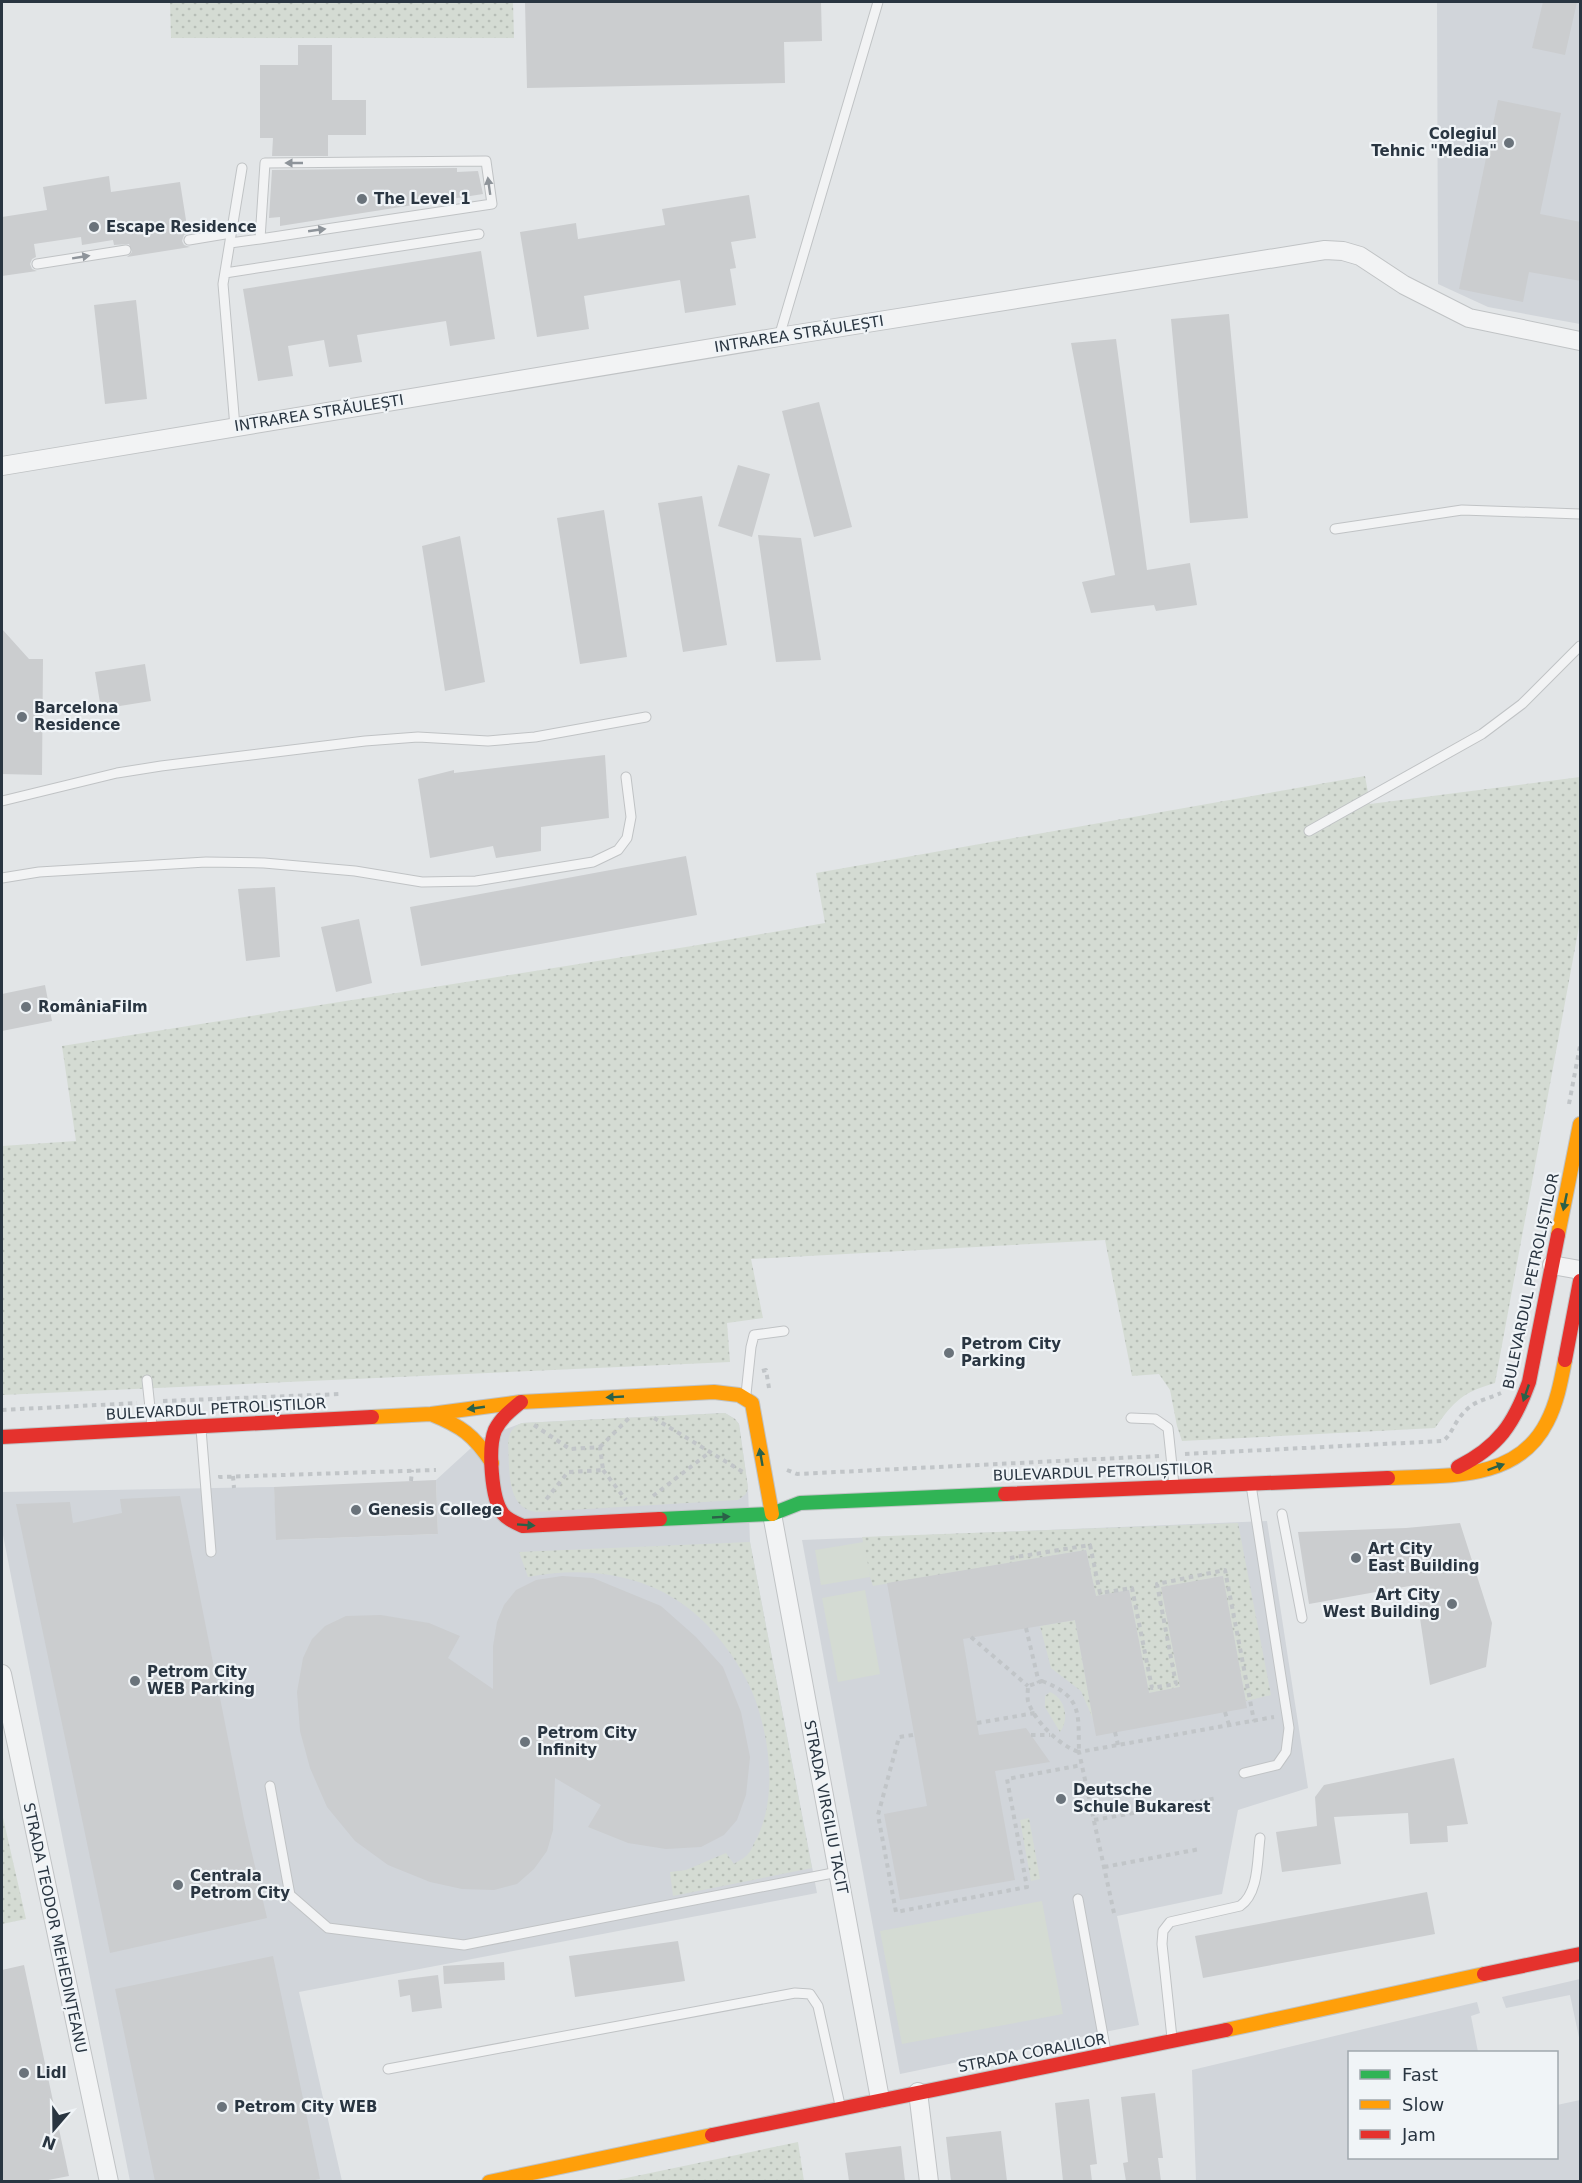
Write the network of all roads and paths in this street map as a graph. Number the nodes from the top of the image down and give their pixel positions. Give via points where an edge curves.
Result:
1 (878, 2) edge
2 (242, 168) dead end
3 (479, 234) dead end
4 (231, 238) junction
5 (260, 238) junction
6 (189, 240) dead end
7 (126, 250) dead end
8 (37, 264) dead end
9 (225, 273) junction
10 (779, 337) junction
11 (1581, 341) edge
12 (235, 427) junction
13 (2, 466) edge
14 (1581, 514) edge
15 (1335, 529) dead end
16 (1581, 646) edge
17 (646, 717) dead end
18 (626, 777) dead end
19 (2, 801) edge
20 (1309, 831) dead end
21 (2, 878) edge
22 (1581, 1046) edge
23 (1568, 1109) dead end
24 (1581, 1124) edge
25 (1552, 1265) junction
26 (1581, 1270) edge
27 (1581, 1281) edge
28 (784, 1331) dead end
29 (147, 1380) dead end
30 (1504, 1391) dead end
31 (746, 1396) junction
32 (521, 1402) junction
33 (636, 1412) dead end
34 (432, 1414) junction
35 (653, 1417) dead end
36 (1131, 1418) dead end
37 (532, 1424) dead end
38 (201, 1426) junction
39 (152, 1428) junction
40 (2, 1437) edge
41 (1502, 1437) junction
42 (1539, 1438) junction
43 (600, 1447) junction
44 (710, 1452) junction
45 (1171, 1455) junction
46 (492, 1463) junction
47 (412, 1470) junction
48 (436, 1470) dead end
49 (603, 1470) junction
50 (797, 1474) dead end
51 (1438, 1475) junction
52 (233, 1476) junction
53 (220, 1477) dead end
54 (752, 1477) dead end
55 (411, 1481) dead end
56 (1250, 1483) junction
57 (1174, 1485) junction
58 (234, 1488) dead end
59 (628, 1503) dead end
60 (644, 1503) dead end
61 (539, 1508) dead end
62 (1282, 1514) dead end
63 (772, 1515) junction
64 (211, 1552) dead end
65 (1010, 1558) dead end
66 (1302, 1618) dead end
67 (1026, 1628) dead end
68 (972, 1637) dead end
69 (2, 1674) edge
70 (1040, 1683) junction
71 (1028, 1686) junction
72 (1226, 1712) dead end
73 (1035, 1713) junction
74 (1275, 1716) dead end
75 (1254, 1720) junction
76 (977, 1723) dead end
77 (1229, 1725) junction
78 (1115, 1732) dead end
79 (913, 1735) dead end
80 (1031, 1735) dead end
81 (1051, 1735) junction
82 (1118, 1745) junction
83 (1079, 1752) junction
84 (1082, 1765) junction
85 (1244, 1773) dead end
86 (270, 1786) dead end
87 (1216, 1798) dead end
88 (1094, 1820) junction
89 (1260, 1838) dead end
90 (1200, 1849) dead end
91 (1104, 1867) junction
92 (838, 1872) junction
93 (1078, 1899) dead end
94 (1114, 1913) dead end
95 (1581, 1954) edge
96 (1172, 2041) junction
97 (1107, 2055) junction
98 (388, 2069) dead end
99 (918, 2092) junction
100 (880, 2099) junction
101 (840, 2108) junction
102 (109, 2181) edge
103 (489, 2181) edge
104 (929, 2181) edge

1 - 10 lane
2 - 4 lane
3 - 9 lane
4 - 5 lane
4 - 6 lane
4 - 9 lane
5 -> 5 lane via 492,204 486,162 265,163
8 -> 7 lane
9 - 12 lane
10 - 11 street, INTRAREA STRĂULEȘTI via 1343,250 1469,318
10 - 12 street, INTRAREA STRĂULEȘTI
12 - 13 street, INTRAREA STRĂULEȘTI
14 - 15 lane via 1462,510
16 - 20 lane via 1522,704 1482,734
17 - 19 lane via 535,737 365,741 161,766
18 - 21 lane via 631,817 627,838 618,850 593,862 476,881 422,882 264,863 206,862 39,872
22 - 23 path
24 -> 25 street, BULEVARDUL PETROLIȘTILOR
25 - 26 street
25 -> 41 street, BULEVARDUL PETROLIȘTILOR via 1529,1382
27 - 42 street, BULEVARDUL PETROLIȘTILOR via 1559,1392
28 - 31 lane via 754,1335
29 - 39 lane
30 - 45 path via 1473,1404 1443,1441
31 -> 32 street, BULEVARDUL PETROLIȘTILOR via 714,1392
63 -> 31 street via 752,1403
32 -> 34 street, BULEVARDUL PETROLIȘTILOR
32 - 46 street, BULEVARDUL PETROLIȘTILOR via 504,1416 494,1432
33 - 43 path
34 - 38 street, BULEVARDUL PETROLIȘTILOR
34 - 46 street, BULEVARDUL PETROLIȘTILOR via 474,1435
35 - 44 path
36 - 45 lane via 1155,1419 1168,1428
37 - 43 path via 570,1449
38 - 39 street, BULEVARDUL PETROLIȘTILOR
38 - 64 lane
39 - 40 street, BULEVARDUL PETROLIȘTILOR
41 - 42 street
41 - 51 street, BULEVARDUL PETROLIȘTILOR via 1477,1458
51 -> 42 street, BULEVARDUL PETROLIȘTILOR via 1470,1474 1502,1465
43 - 49 path
44 - 54 path
44 - 60 path
45 - 50 path
45 - 57 lane
46 -> 63 street, BULEVARDUL PETROLIȘTILOR via 500,1509 523,1526
47 - 48 path
47 - 52 path
47 - 55 path
49 - 59 path
49 - 61 path via 568,1472
51 - 56 street, BULEVARDUL PETROLIȘTILOR
52 - 53 path
52 - 58 path
56 - 57 street, BULEVARDUL PETROLIȘTILOR
56 - 85 lane via 1289,1728 1286,1752 1276,1765
57 - 63 street, BULEVARDUL PETROLIȘTILOR via 800,1503
62 - 66 lane
63 - 92 street, STRADA VIRGILIU TACIT
65 - 75 path via 1090,1545 1100,1593 1132,1588 1152,1688 1176,1684 1157,1584 1225,1570
67 - 70 path
68 - 71 path
69 - 102 street, STRADA TEODOR MEHEDINȚEANU
70 - 71 path
70 - 83 path via 1056,1687 1075,1702
71 - 73 path via 1028,1700
72 - 77 path
73 - 76 path
73 - 81 path
74 - 75 path
75 - 77 path
77 - 82 path
78 - 82 path
79 - 84 path via 899,1737 878,1815 896,1912 1027,1887 1007,1779
80 - 81 path
81 - 83 path
82 - 83 path
83 - 84 path
84 - 88 path
86 - 92 lane via 290,1895 328,1928 465,1945
87 - 88 path
88 - 91 path
89 - 96 lane via 1248,1901 1170,1922 1163,1931
90 - 91 path
91 - 94 path
92 - 100 street, STRADA VIRGILIU TACIT
93 - 97 lane
95 - 96 street, STRADA CORALILOR
96 - 97 street, STRADA CORALILOR
97 - 99 street, STRADA CORALILOR
98 - 101 lane via 795,1993 810,1994 818,2006
99 - 100 street, STRADA CORALILOR
99 - 104 street
100 - 101 street, STRADA CORALILOR
101 - 103 street, STRADA CORALILOR

